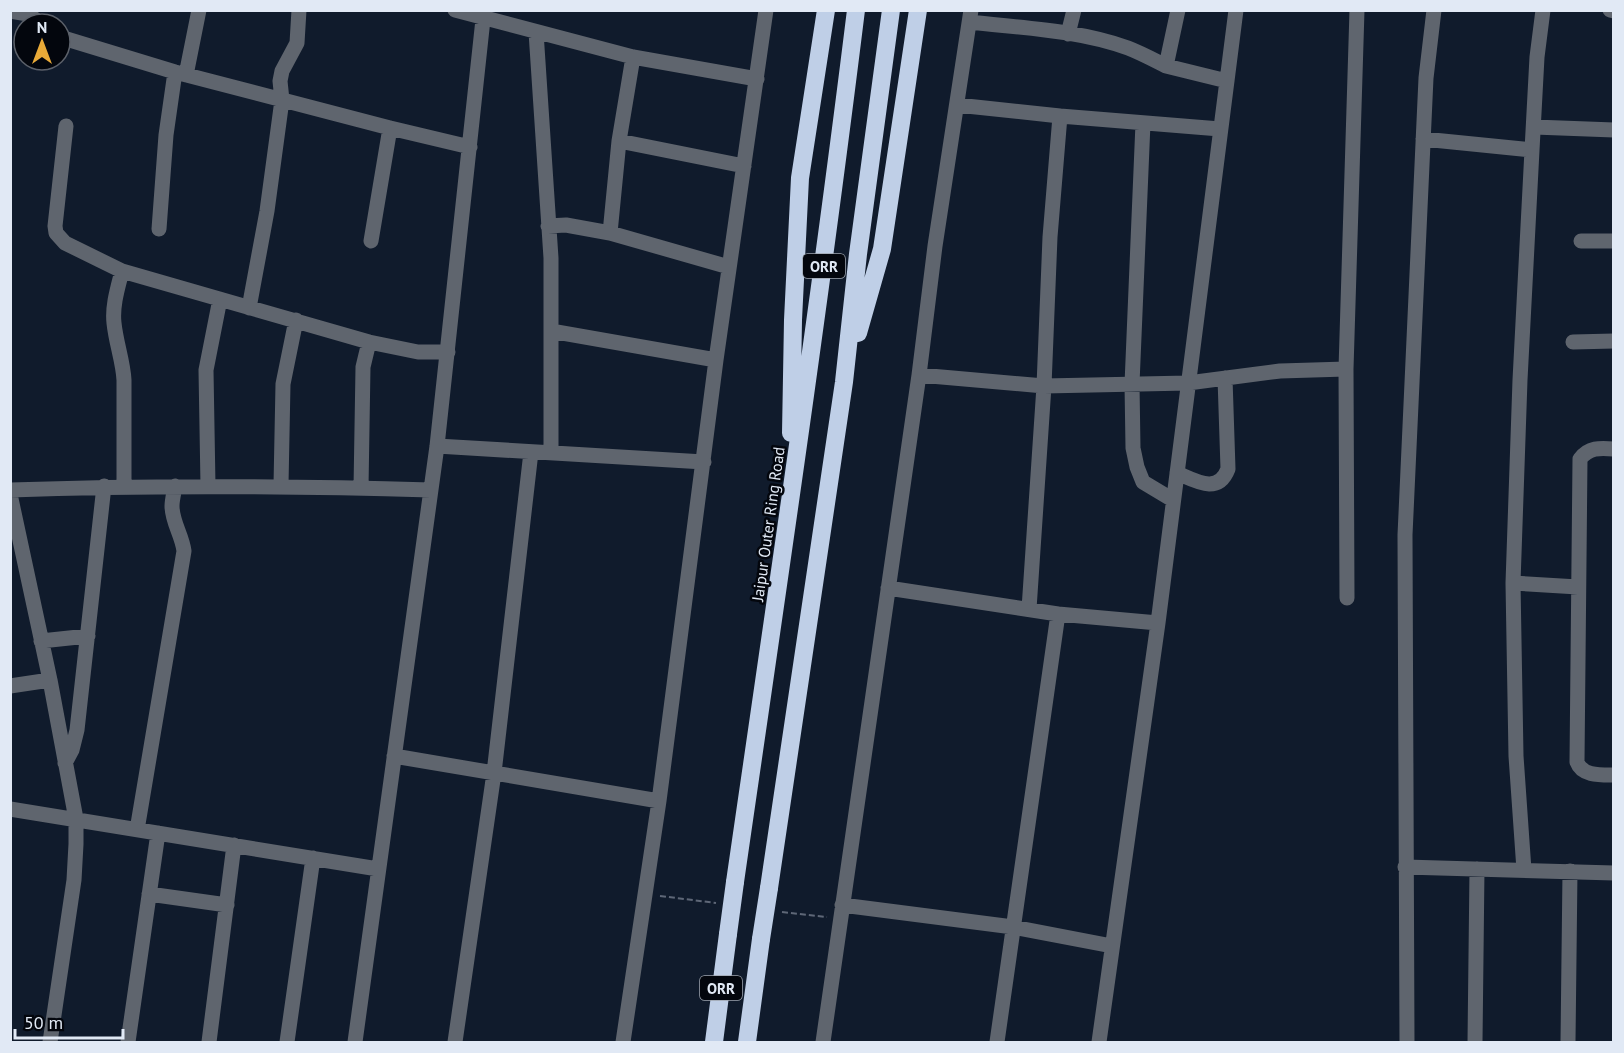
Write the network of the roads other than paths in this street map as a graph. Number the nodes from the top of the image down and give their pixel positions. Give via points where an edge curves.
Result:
1 (200, 10) edge
2 (298, 10) edge
3 (455, 10) edge
4 (766, 10) edge
5 (826, 10) edge
6 (856, 10) edge
7 (891, 10) edge
8 (918, 10) edge
9 (1074, 10) edge
10 (1178, 10) edge
11 (1236, 10) edge
12 (1357, 10) edge
13 (1434, 10) edge
14 (1543, 10) edge
15 (483, 14) edge
16 (970, 16) edge
17 (536, 32) junction
18 (1068, 34) junction
19 (72, 41) edge
20 (633, 57) junction
21 (1166, 66) junction
22 (181, 73) junction
23 (757, 79) junction
24 (1227, 81) junction
25 (282, 100) junction
26 (957, 105) junction
27 (1060, 116) junction
28 (1143, 123) junction
29 (66, 126) dead end
30 (390, 128) junction
31 (1534, 128) junction
32 (1220, 129) junction
33 (1614, 130) edge
34 (1423, 139) junction
35 (619, 141) junction
36 (470, 147) junction
37 (1532, 150) junction
38 (744, 166) junction
39 (548, 226) junction
40 (159, 229) dead end
41 (610, 233) junction
42 (371, 241) dead end
43 (1581, 241) dead end
44 (1614, 241) edge
45 (729, 267) junction
46 (122, 271) junction
47 (220, 299) junction
48 (249, 308) junction
49 (296, 320) junction
50 (550, 331) junction
51 (1614, 341) edge
52 (369, 342) junction
53 (1573, 342) dead end
54 (448, 352) junction
55 (716, 360) junction
56 (1346, 369) junction
57 (919, 375) junction
58 (1226, 378) junction
59 (844, 382) junction
60 (1188, 383) junction
61 (1132, 384) junction
62 (1044, 386) junction
63 (437, 446) junction
64 (1614, 448) edge
65 (531, 452) junction
66 (550, 453) junction
67 (704, 462) junction
68 (1177, 473) junction
69 (281, 485) junction
70 (104, 486) junction
71 (124, 486) junction
72 (175, 486) junction
73 (208, 486) junction
74 (361, 488) junction
75 (431, 490) junction
76 (10, 492) edge
77 (1173, 500) junction
78 (788, 522) junction
79 (1513, 583) junction
80 (1578, 587) junction
81 (888, 588) junction
82 (1347, 598) dead end
83 (1029, 609) junction
84 (1058, 614) junction
85 (1158, 623) junction
86 (88, 636) junction
87 (41, 641) junction
88 (50, 680) junction
89 (10, 686) edge
90 (394, 756) junction
91 (65, 763) junction
92 (494, 773) junction
93 (1614, 775) edge
94 (659, 801) junction
95 (10, 809) edge
96 (76, 819) junction
97 (137, 830) junction
98 (158, 833) junction
99 (234, 845) junction
100 (313, 858) junction
101 (1405, 867) junction
102 (378, 869) junction
103 (1477, 869) junction
104 (1524, 870) junction
105 (1570, 872) junction
106 (1614, 873) edge
107 (149, 894) junction
108 (226, 905) junction
109 (842, 905) junction
110 (1013, 927) junction
111 (1112, 946) junction
112 (50, 1042) edge
113 (128, 1042) edge
114 (209, 1042) edge
115 (287, 1042) edge
116 (355, 1042) edge
117 (455, 1042) edge
118 (623, 1042) edge
119 (714, 1042) edge
120 (747, 1042) edge
121 (823, 1042) edge
122 (997, 1042) edge
123 (1099, 1042) edge
124 (1407, 1042) edge
125 (1475, 1042) edge
126 (1568, 1042) edge

1 - 22 street
2 - 25 street via 297,43 280,81
3 - 15 street
4 - 23 street
5 - 78 highway via 800,178
6 - 78 highway, Jaipur Outer Ring Road / ORR
7 - 59 highway
8 - 59 highway via 882,249
9 - 18 street
10 - 21 street
11 - 24 street
12 - 56 street
13 - 34 street
14 - 31 street
15 - 17 street
15 - 36 street
16 - 18 street
16 - 26 street
17 - 20 street
17 - 39 street
18 - 21 street via 1129,48
19 - 22 street
20 - 23 street
20 - 35 street
21 - 24 street
22 - 25 street
22 - 40 street via 166,135
23 - 38 street
24 - 32 street
25 - 30 street
25 - 48 street via 264,233
26 - 27 street
26 - 57 street
27 - 28 street
27 - 62 street
28 - 32 street
28 - 61 street
29 - 46 street via 56,233 65,243
30 - 36 street
30 - 42 street
31 - 33 street
31 - 37 street
32 - 60 street
34 - 37 street
34 - 101 street via 1405,535
35 - 38 street
35 - 41 street
36 - 54 street
37 - 79 street
38 - 45 street
39 - 41 street via 566,225
39 - 50 street
41 - 45 street
43 - 44 street
45 - 55 street
46 - 47 street
46 - 71 street via 114,321 123,363
47 - 48 street
47 - 73 street via 206,370
48 - 49 street
49 - 52 street
49 - 69 street via 283,384
50 - 55 street
50 - 66 street
51 - 53 street
52 - 54 street via 418,352
52 - 74 street via 363,367
54 - 63 street
55 - 67 street
56 - 58 street
56 - 82 street
57 - 62 street
57 - 81 street
58 - 60 street
58 - 68 street via 1228,469 1224,478 1215,484 1199,483
59 - 120 highway, ORR, bridge
60 - 61 street
60 - 68 street
61 - 62 street
61 - 77 street via 1137,468 1143,482
62 - 83 street
63 - 65 street
63 - 75 street
64 - 80 street via 1586,451 1580,459
65 - 66 street
65 - 92 street
66 - 67 street
67 - 94 street
68 - 77 street
69 - 73 street
69 - 74 street
70 - 71 street
70 - 76 street
70 - 86 street
71 - 72 street
72 - 73 street
72 - 97 street via 171,506 184,551
74 - 75 street
75 - 90 street
76 - 87 street
77 - 85 street
78 - 119 highway, Jaipur Outer Ring Road / ORR, bridge
79 - 80 street
79 - 104 street via 1516,756
80 - 93 street via 1577,762 1588,773
81 - 83 street
81 - 109 street
83 - 84 street
84 - 85 street
84 - 110 street
85 - 111 street
86 - 87 street
86 - 91 street via 75,742
87 - 88 street
88 - 89 street
88 - 91 street
90 - 92 street
90 - 102 street
91 - 96 street
92 - 94 street
92 - 117 street
94 - 118 street
95 - 96 street
96 - 97 street
96 - 112 street via 74,880
97 - 98 street
98 - 99 street
98 - 107 street
99 - 100 street
99 - 108 street
100 - 102 street
100 - 115 street
101 - 103 street
101 - 124 street
102 - 116 street
103 - 104 street
103 - 125 street
104 - 105 street
105 - 106 street
105 - 126 street
107 - 108 street
107 - 113 street
108 - 114 street
109 - 110 street
109 - 121 street
110 - 111 street
110 - 122 street
111 - 123 street

